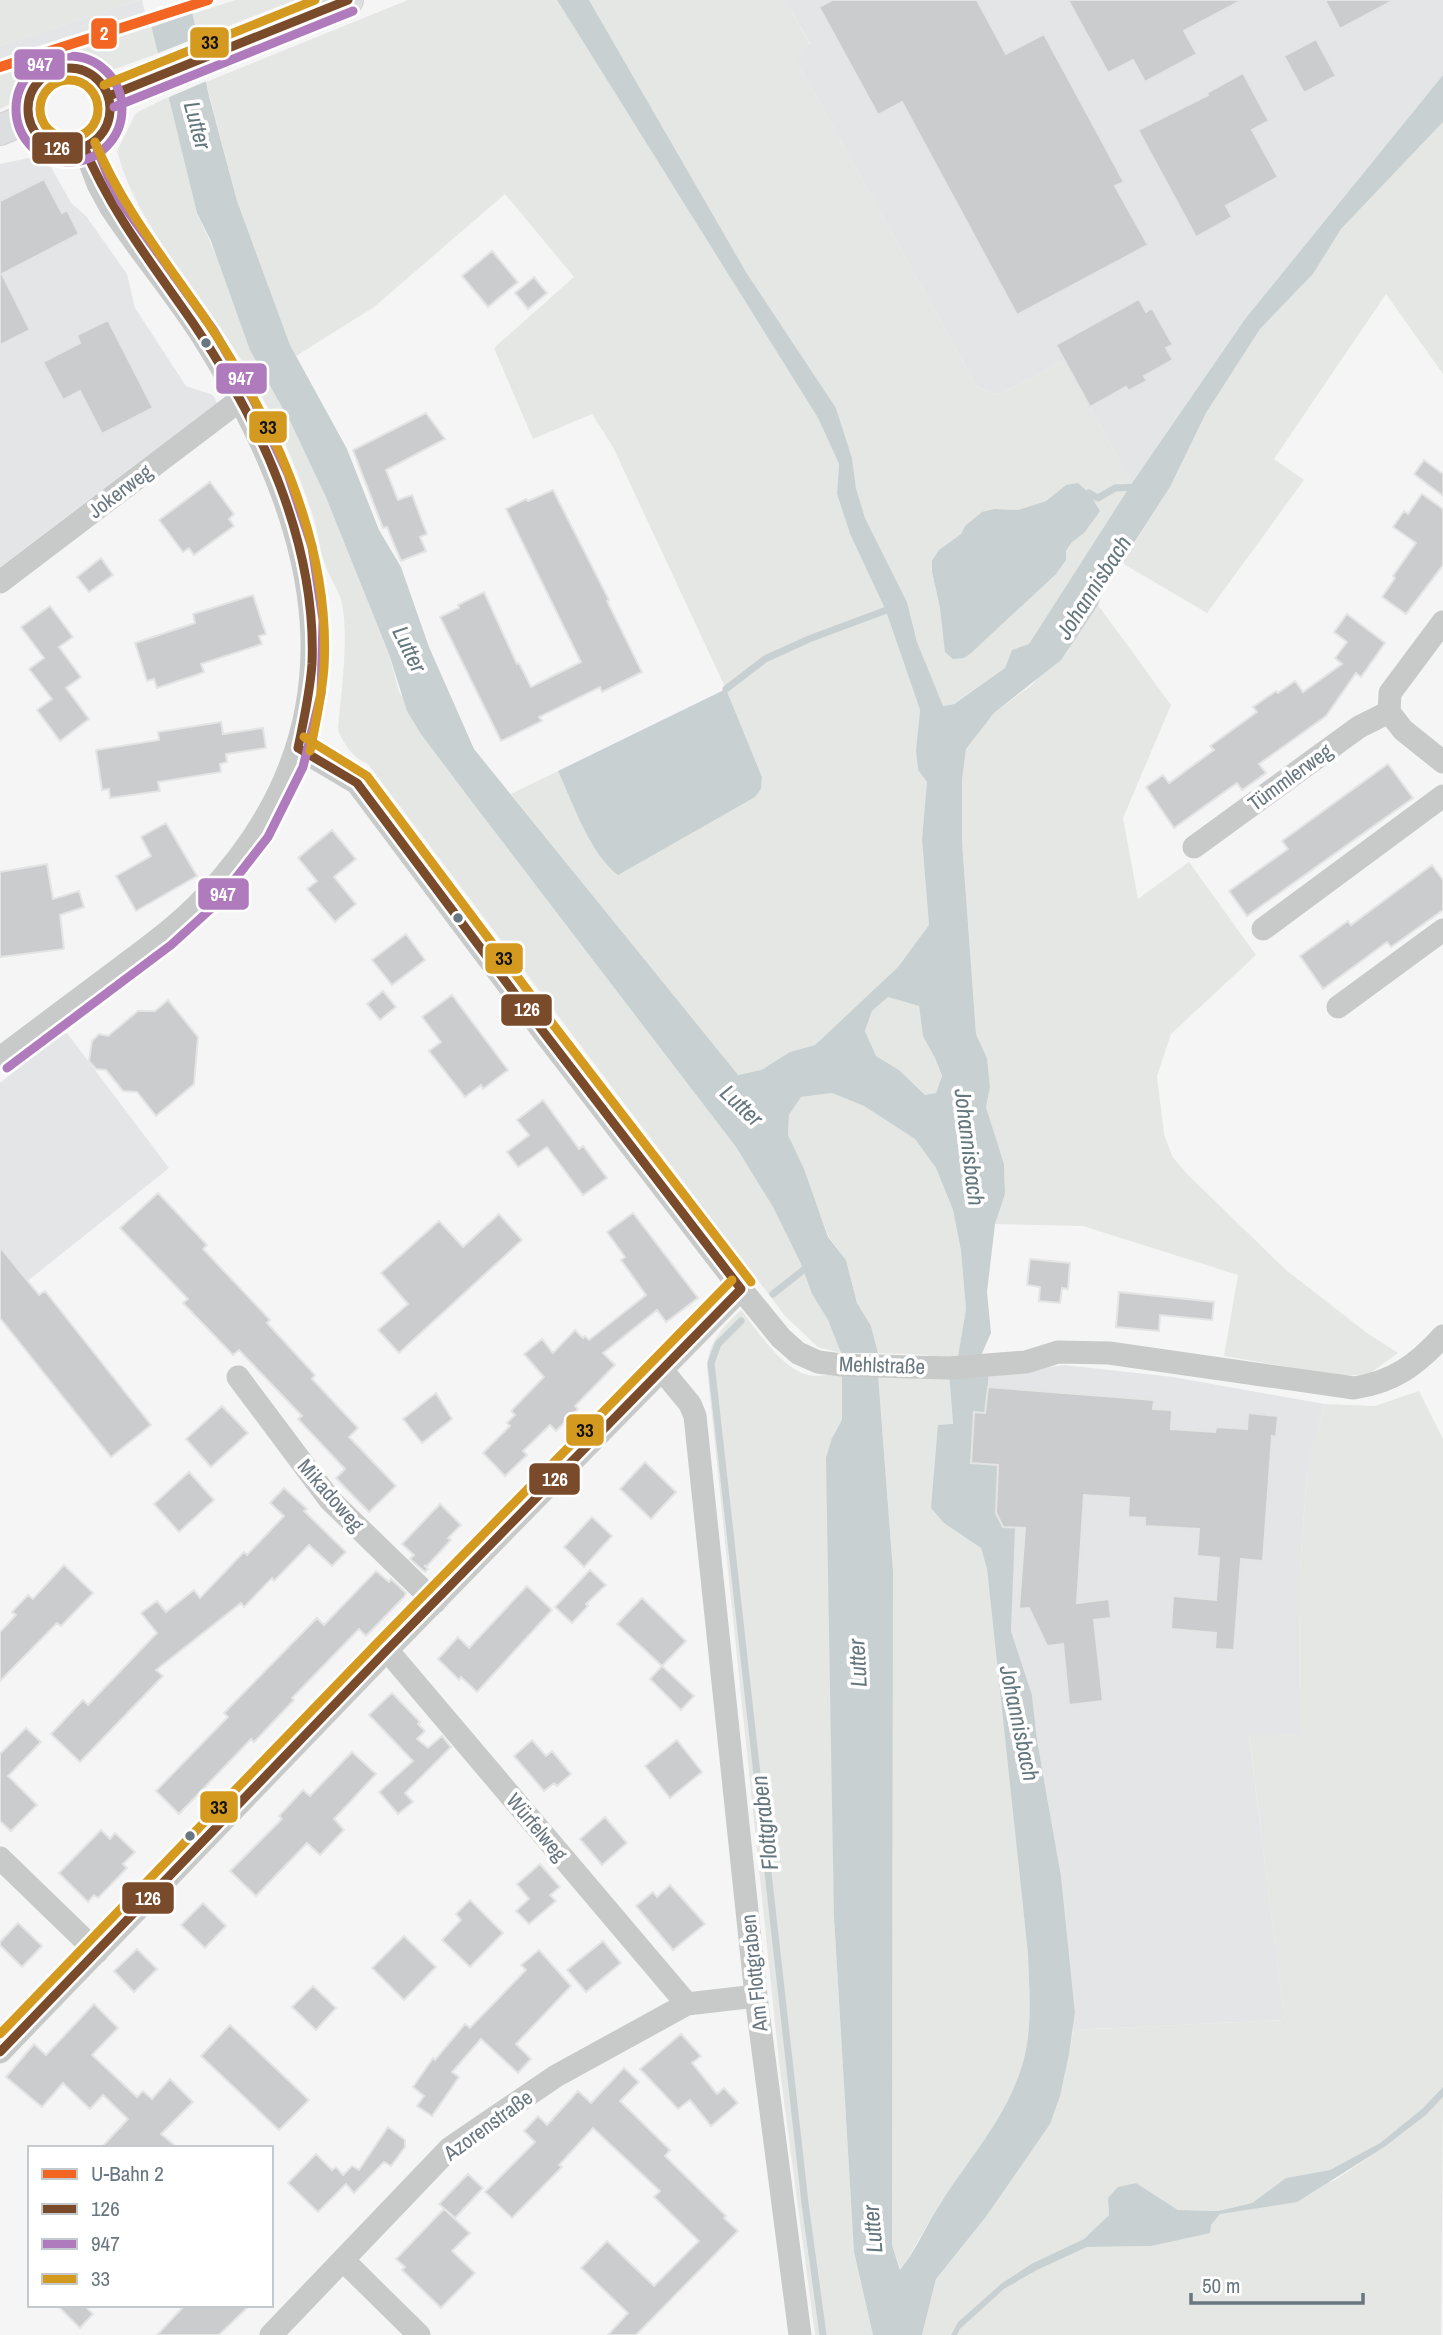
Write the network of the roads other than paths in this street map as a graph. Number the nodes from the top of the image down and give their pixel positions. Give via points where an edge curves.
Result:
1 (348, 0) edge
2 (122, 91) junction
3 (29, 118) junction
4 (0, 130) edge
5 (84, 147) junction
6 (240, 400) junction
7 (0, 582) edge
8 (1443, 622) edge
9 (1389, 712) junction
10 (298, 748) junction
11 (1443, 762) edge
12 (1443, 796) edge
13 (1194, 847) dead end
14 (1263, 929) dead end
15 (1443, 930) edge
16 (1338, 1007) dead end
17 (0, 1058) edge
18 (741, 1289) junction
19 (1443, 1336) edge
20 (662, 1370) junction
21 (238, 1377) dead end
22 (435, 1602) junction
23 (387, 1650) junction
24 (0, 1858) edge
25 (97, 1952) junction
26 (756, 1996) junction
27 (687, 2004) junction
28 (0, 2052) edge
29 (344, 2261) junction
30 (271, 2335) edge
31 (419, 2335) edge
32 (800, 2335) edge

1 - 2 main road
2 - 3 main road via 103,85 80,68 65,68 38,81 30,92
2 - 5 main road via 96,140
3 - 4 main road
3 - 5 main road via 37,135 55,147
5 - 6 street via 111,208 201,335
6 - 7 street, Jokerweg
6 - 10 street via 284,498 307,577 312,655
8 - 9 street via 1390,693
9 - 11 street via 1403,730
9 - 13 street, Tümmlerweg via 1359,727
10 - 17 street via 269,813 203,900
10 - 18 street, Mehlstraße via 357,783
12 - 14 street
15 - 16 street
18 - 19 street, Mehlstraße via 798,1353 842,1365 949,1368 1026,1362 1058,1352 1109,1353 1354,1388 1395,1377
18 - 20 street
20 - 22 street
20 - 26 street, Am Flottgraben via 695,1416
21 - 22 street, Mikadoweg via 330,1500
22 - 23 street
23 - 25 street
23 - 27 street, Würfelweg
24 - 25 street
25 - 28 street
26 - 27 street, Azorenstraße
26 - 32 street, Am Flottgraben
27 - 29 street, Azorenstraße via 556,2076 450,2148
29 - 30 street, Azorenstraße
29 - 31 street

